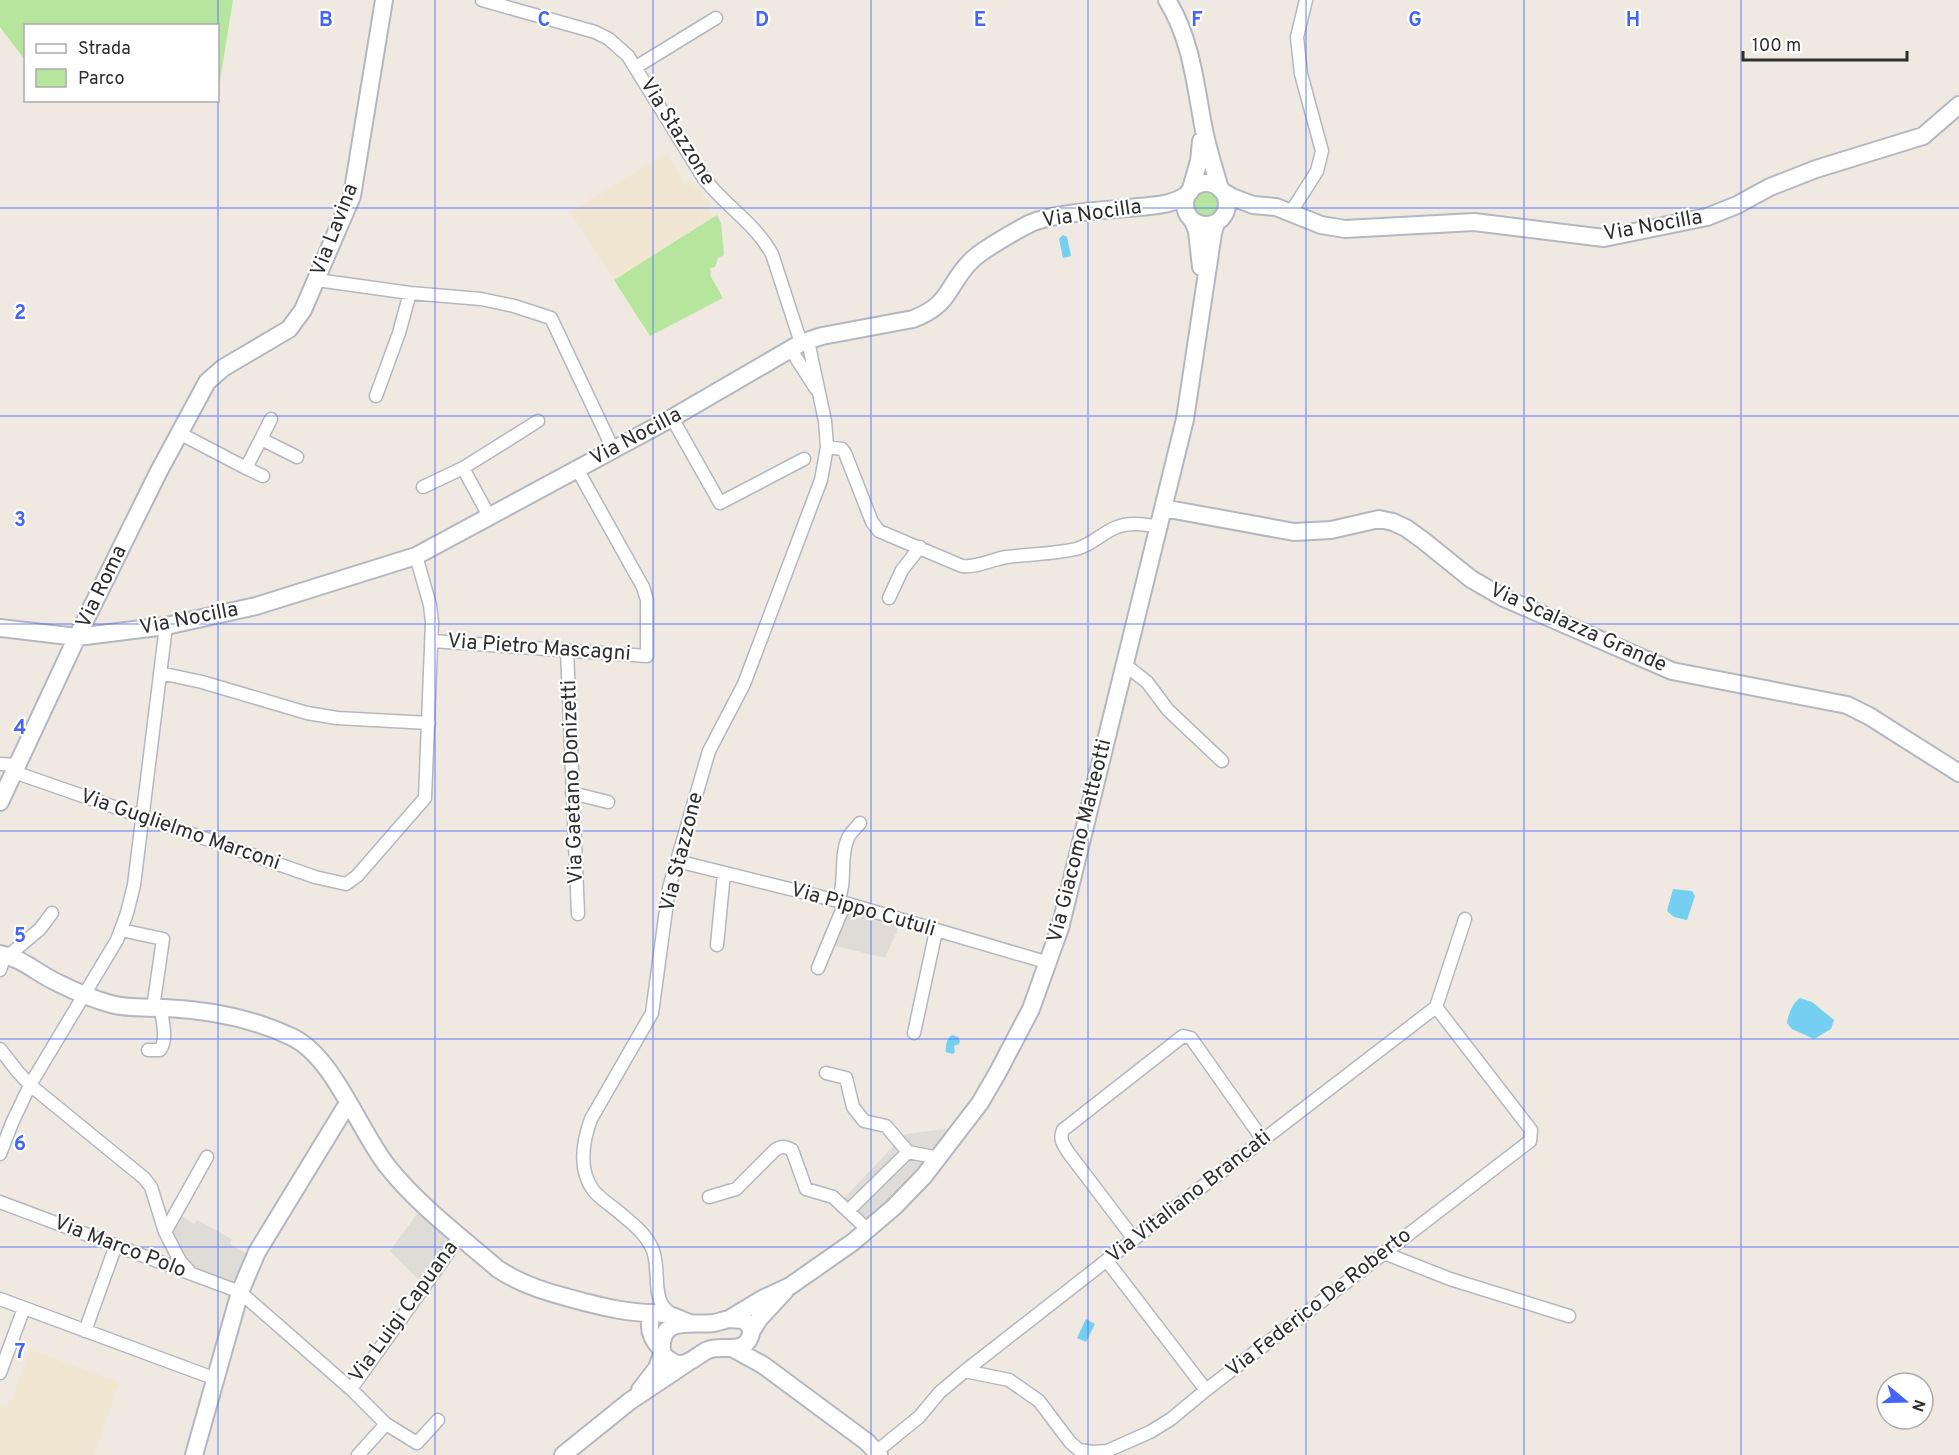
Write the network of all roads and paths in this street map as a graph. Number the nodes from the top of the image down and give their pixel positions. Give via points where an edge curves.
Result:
1 (384, 0) edge
2 (482, 0) edge
3 (1167, 0) edge
4 (1306, 0) edge
5 (716, 18) dead end
6 (636, 67) junction
7 (1959, 105) edge
8 (1203, 125) junction
9 (1221, 190) junction
10 (1189, 194) junction
11 (1169, 204) junction
12 (1253, 205) junction
13 (1291, 212) junction
14 (1190, 217) junction
15 (1220, 220) junction
16 (317, 280) junction
17 (410, 293) junction
18 (1203, 307) junction
19 (800, 344) junction
20 (211, 377) joint
21 (376, 396) dead end
22 (820, 397) junction
23 (672, 418) junction
24 (271, 419) dead end
25 (538, 421) dead end
26 (179, 432) junction
27 (261, 439) junction
28 (827, 447) junction
29 (614, 449) junction
30 (297, 458) dead end
31 (804, 459) dead end
32 (246, 468) junction
33 (463, 468) junction
34 (576, 468) junction
35 (263, 476) dead end
36 (423, 488) dead end
37 (1163, 508) junction
38 (489, 516) junction
39 (1158, 527) junction
40 (920, 547) junction
41 (416, 556) junction
42 (888, 598) dead end
43 (166, 626) junction
44 (0, 628) edge
45 (77, 637) junction
46 (432, 641) junction
47 (567, 650) junction
48 (1124, 664) junction
49 (160, 673) junction
50 (429, 723) junction
51 (1222, 760) dead end
52 (11, 767) edge
53 (1959, 773) edge
54 (572, 793) junction
55 (0, 802) edge
56 (608, 802) dead end
57 (142, 817) junction
58 (860, 823) dead end
59 (677, 861) junction
60 (724, 873) junction
61 (841, 902) junction
62 (52, 913) dead end
63 (578, 914) dead end
64 (1465, 920) dead end
65 (120, 930) junction
66 (936, 931) junction
67 (717, 945) dead end
68 (5, 958) edge
69 (1049, 963) junction
70 (818, 968) dead end
71 (83, 995) junction
72 (1436, 1007) junction
73 (157, 1008) junction
74 (914, 1033) dead end
75 (0, 1049) edge
76 (148, 1050) dead end
77 (826, 1073) dead end
78 (30, 1085) junction
79 (348, 1103) junction
80 (1263, 1140) junction
81 (908, 1152) junction
82 (0, 1155) edge
83 (207, 1158) dead end
84 (939, 1158) junction
85 (709, 1197) dead end
86 (0, 1202) edge
87 (848, 1210) junction
88 (868, 1230) junction
89 (165, 1232) junction
90 (460, 1236) junction
91 (1134, 1239) junction
92 (116, 1245) junction
93 (1384, 1253) junction
94 (1107, 1261) junction
95 (192, 1274) junction
96 (790, 1286) junction
97 (240, 1292) junction
98 (0, 1299) edge
99 (24, 1308) junction
100 (673, 1316) junction
101 (1569, 1316) dead end
102 (729, 1319) junction
103 (651, 1320) junction
104 (689, 1323) junction
105 (85, 1330) junction
106 (751, 1335) junction
107 (732, 1348) junction
108 (662, 1352) junction
109 (687, 1363) junction
110 (763, 1365) junction
111 (965, 1371) junction
112 (0, 1373) edge
113 (216, 1379) junction
114 (351, 1389) junction
115 (1206, 1390) junction
116 (630, 1401) junction
117 (438, 1420) dead end
118 (386, 1424) junction
119 (878, 1453) edge
120 (194, 1455) edge
121 (358, 1455) edge
122 (563, 1455) edge

1 - 16 street, Via Lavina via 352,196
2 - 6 street, Via Stazzone via 595,32 619,46
3 - 8 street via 1188,45
4 - 13 street via 1298,37 1301,74 1322,151 1317,171
5 - 6 street
6 - 19 street, Via Stazzone via 691,162 765,242
7 - 13 street, Via Nocilla via 1923,136 1816,169 1707,217 1604,238 1474,222 1345,229 1321,225
8 - 9 street
8 - 10 street via 1199,161
9 - 10 street via 1208,183 1195,187
9 - 12 street
9 - 15 street via 1227,201
10 - 11 street, Via Nocilla
10 - 14 street via 1185,208
11 - 14 street
11 - 19 street, Via Nocilla via 1042,219 974,258 942,302 926,315
12 - 13 street, Via Nocilla
12 - 15 street via 1239,208
14 - 15 street via 1200,225
14 - 18 street via 1201,252
15 - 18 street via 1213,233
16 - 17 street
16 - 20 street, Via Lavina via 303,310 289,328
17 - 21 street
17 - 29 street via 481,299 551,318
18 - 37 street, Via Giacomo Matteotti via 1185,419
19 - 22 street, Via Stazzone
19 - 22 street
19 - 23 street, Via Nocilla
20 - 26 street, Via Roma
22 - 28 street, Via Stazzone
23 - 29 street, Via Nocilla
23 - 31 street via 720,503
24 - 27 street
25 - 33 street
26 - 32 street
26 - 45 street, Via Roma
27 - 30 street
27 - 32 street
28 - 40 street via 845,453 875,527
28 - 59 street, Via Stazzone via 821,480 744,684 709,752
29 - 34 street, Via Nocilla
32 - 35 street
33 - 36 street
33 - 38 street
34 - 38 street, Via Nocilla
34 - 47 street, Via Pietro Mascagni via 643,587 647,600 647,656
37 - 39 street, Via Giacomo Matteotti
37 - 53 street, Via Scalazza Grande via 1294,532 1330,530 1379,519 1393,522 1504,598 1672,671 1847,705
38 - 41 street, Via Nocilla
39 - 40 street via 1128,524 1078,549 1005,557 969,567
39 - 48 street, Via Giacomo Matteotti
40 - 42 street via 902,570
41 - 43 street, Via Nocilla via 256,606
41 - 46 street via 430,605
43 - 45 street, Via Nocilla
43 - 49 street
44 - 45 street, Via Nocilla
45 - 52 street, Via Roma
46 - 47 street, Via Pietro Mascagni
46 - 50 street
47 - 54 street, Via Gaetano Donizetti
48 - 51 street via 1147,682 1168,710
48 - 69 street, Via Giacomo Matteotti
49 - 50 street via 307,713
49 - 57 street
50 - 57 street, Via Guglielmo Marconi via 426,798 346,884 315,877
52 - 55 street, Via Roma
52 - 57 street, Via Guglielmo Marconi
54 - 56 street
54 - 63 street, Via Gaetano Donizetti
57 - 65 street via 134,885
58 - 61 street via 848,838 844,853
59 - 60 street, Via Pippo Cutuli
59 - 100 street, Via Stazzone via 669,888 652,1013 591,1119 583,1151 584,1167 594,1191 647,1238 656,1259 660,1298
60 - 61 street, Via Pippo Cutuli
60 - 67 street
61 - 66 street, Via Pippo Cutuli
61 - 70 street
62 - 68 street via 40,929
64 - 72 street
65 - 71 street
65 - 73 street via 163,939
66 - 69 street, Via Pippo Cutuli
66 - 74 street
68 - 71 street
69 - 84 street, Via Giacomo Matteotti via 1031,1009 998,1072
71 - 73 street via 122,1007
71 - 78 street
72 - 80 street, Via Vitaliano Brancati
72 - 93 street, Via Federico De Roberto via 1532,1135 1530,1141
73 - 76 street via 163,1045 160,1050
73 - 79 street via 237,1017 295,1038 315,1056
75 - 78 street
77 - 81 street via 846,1078 853,1107 864,1121 886,1126
78 - 82 street
78 - 89 street via 144,1178 151,1187
79 - 90 street via 388,1167
79 - 97 street via 257,1252
80 - 91 street, Via Vitaliano Brancati
80 - 91 street via 1191,1038 1183,1036 1061,1134 1068,1152
81 - 84 street
81 - 87 street
83 - 89 street
84 - 88 street, Via Giacomo Matteotti
85 - 87 street via 736,1189 775,1150 787,1147 792,1150 806,1189 833,1197
86 - 92 street, Via Marco Polo
87 - 88 street
88 - 96 street, Via Giacomo Matteotti
89 - 95 street via 180,1261
90 - 103 street via 513,1279 549,1293 623,1311 642,1321
90 - 114 street, Via Luigi Capuana
91 - 94 street, Via Vitaliano Brancati
92 - 95 street, Via Marco Polo
92 - 105 street
93 - 101 street via 1450,1279
93 - 115 street, Via Federico De Roberto
94 - 111 street, Via Vitaliano Brancati
94 - 115 street
95 - 97 street, Via Marco Polo
96 - 102 street
96 - 106 street via 759,1319
97 - 113 street
97 - 114 street, Via Luigi Capuana
98 - 99 street
99 - 105 street
99 - 112 street
100 - 103 street via 661,1312
100 - 104 street
102 - 104 street
102 - 106 street via 744,1320
103 - 108 street via 654,1342
104 - 108 street via 670,1328 664,1336
105 - 113 street
106 - 107 street via 740,1347
106 - 110 street via 753,1352
107 - 109 street via 708,1350
107 - 110 street
108 - 109 street via 672,1362
108 - 116 street via 657,1368
109 - 116 street
110 - 119 street
111 - 115 street, Via Federico De Roberto via 1009,1380 1039,1401 1079,1450 1093,1452 1107,1451 1150,1432
111 - 119 street, Via Vitaliano Brancati
113 - 120 street
114 - 118 street
116 - 122 street
117 - 118 street via 417,1443
118 - 121 street

